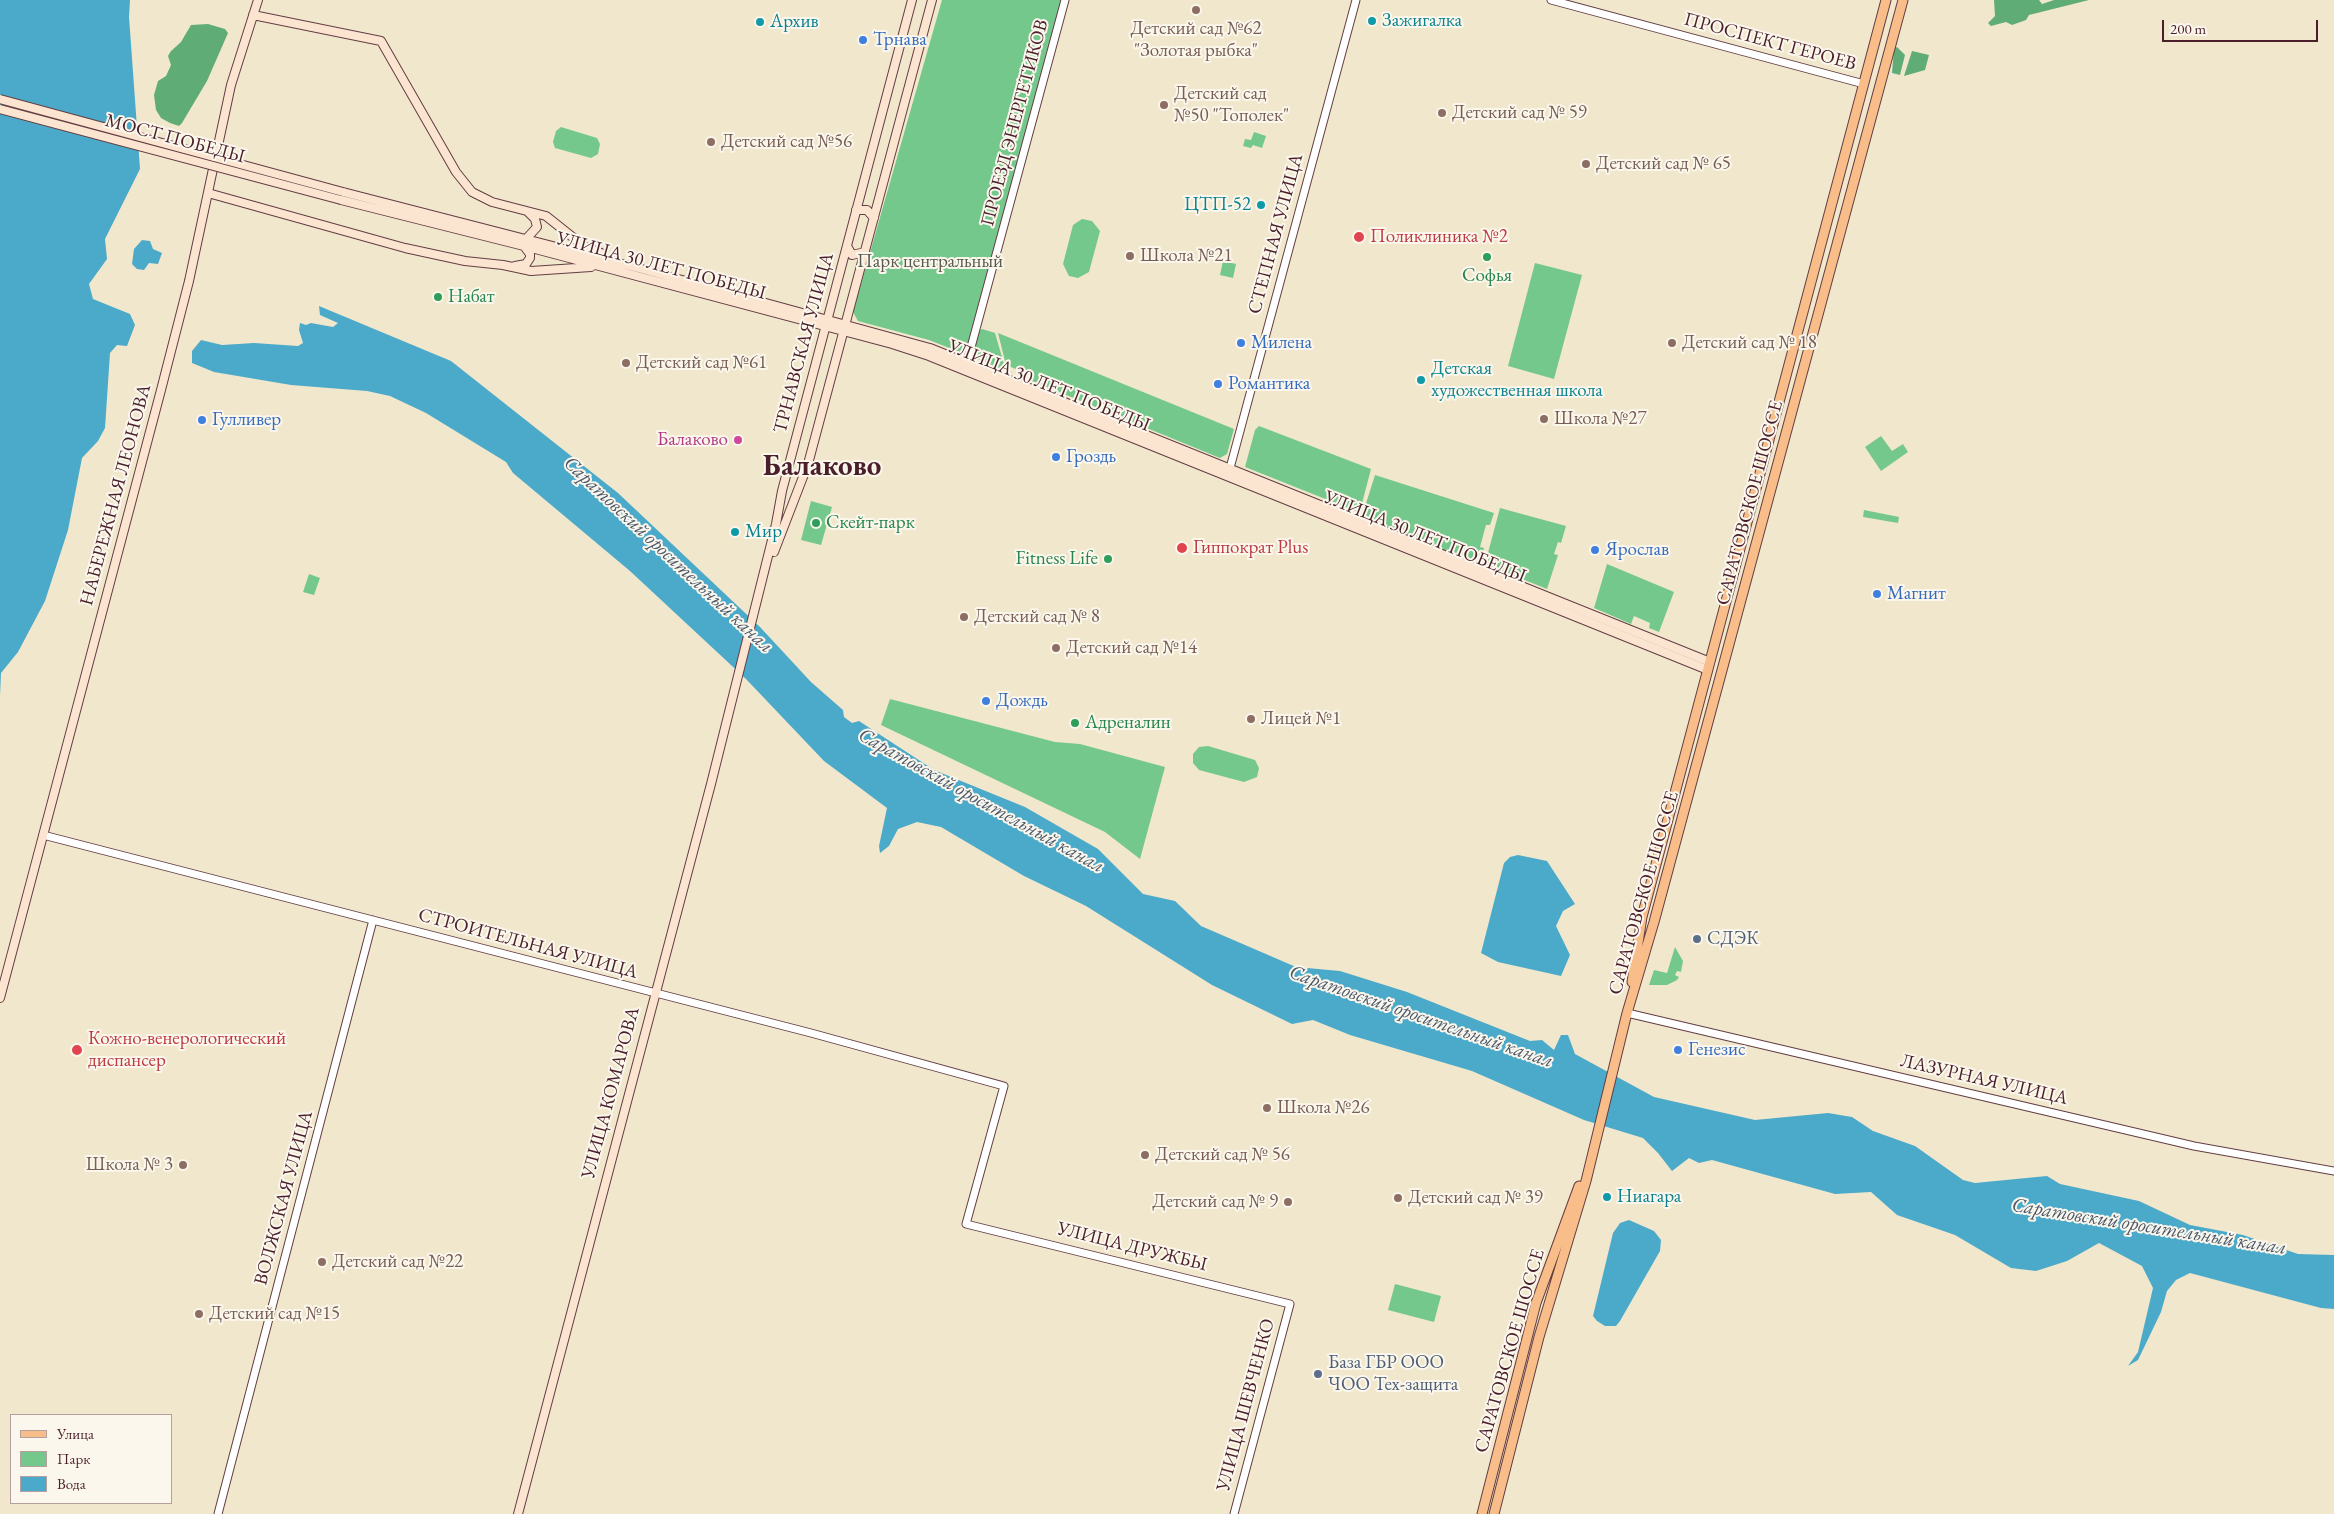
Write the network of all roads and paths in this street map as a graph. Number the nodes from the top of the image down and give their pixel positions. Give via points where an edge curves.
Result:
1 (258, 0) edge
2 (912, 0) edge
3 (932, 0) edge
4 (1065, 0) edge
5 (1356, 0) edge
6 (1552, 0) edge
7 (1886, 0) edge
8 (1903, 0) edge
9 (1882, 13) junction
10 (253, 15) junction
11 (1898, 17) junction
12 (1864, 84) junction
13 (0, 99) edge
14 (0, 109) edge
15 (1847, 147) junction
16 (1862, 151) junction
17 (208, 193) junction
18 (341, 200) joint
19 (856, 210) junction
20 (526, 211) junction
21 (874, 218) junction
22 (526, 242) junction
23 (847, 246) junction
24 (865, 252) junction
25 (512, 267) junction
26 (604, 268) junction
27 (642, 269) junction
28 (827, 324) junction
29 (845, 328) junction
30 (965, 366) junction
31 (1763, 464) junction
32 (1776, 468) junction
33 (1229, 472) junction
34 (782, 491) junction
35 (797, 495) junction
36 (760, 592) junction
37 (1709, 666) junction
38 (1722, 670) junction
39 (43, 835) junction
40 (373, 920) junction
41 (1638, 965) junction
42 (654, 994) junction
43 (0, 998) edge
44 (1627, 1013) junction
45 (1595, 1143) junction
46 (2334, 1171) edge
47 (966, 1224) joint
48 (1550, 1264) junction
49 (1559, 1272) junction
50 (1290, 1304) joint
51 (218, 1514) edge
52 (518, 1514) edge
53 (1234, 1514) edge
54 (1482, 1514) edge
55 (1494, 1514) edge

1 - 10 main road, НАБЕРЕЖНАЯ ЛЕОНОВА
2 - 19 main road, ТРНАВСКАЯ УЛИЦА
3 - 21 main road, ТРНАВСКАЯ УЛИЦА
4 - 30 street, ПРОЕЗД ЭНЕРГЕТИКОВ
5 - 33 street, СТЕПНАЯ УЛИЦА
6 - 12 street, ПРОСПЕКТ ГЕРОЕВ
7 - 9 main road, САРАТОВСКОЕ ШОССЕ
8 - 11 main road, САРАТОВСКОЕ ШОССЕ
9 - 11 main road
9 - 12 main road, САРАТОВСКОЕ ШОССЕ
10 - 17 main road, НАБЕРЕЖНАЯ ЛЕОНОВА via 231,85
10 - 20 main road via 381,41 466,186 480,197
11 - 16 main road, САРАТОВСКОЕ ШОССЕ
12 - 15 main road, САРАТОВСКОЕ ШОССЕ
13 - 22 main road, bridge
14 - 18 main road, МОСТ ПОБЕДЫ, bridge
15 - 16 main road
15 - 31 main road, САРАТОВСКОЕ ШОССЕ
16 - 32 main road, САРАТОВСКОЕ ШОССЕ
17 - 25 main road via 405,248
17 - 39 main road, НАБЕРЕЖНАЯ ЛЕОНОВА via 162,390
18 - 22 main road, УЛИЦА 30 ЛЕТ ПОБЕДЫ
19 - 21 main road via 867,210
19 - 23 main road, ТРНАВСКАЯ УЛИЦА
20 - 22 main road via 538,227
20 - 27 main road via 555,221 585,247
21 - 24 main road, ТРНАВСКАЯ УЛИЦА
22 - 25 main road via 530,258 526,264
22 - 26 main road, УЛИЦА 30 ЛЕТ ПОБЕДЫ
22 - 27 main road
23 - 24 main road via 852,255
23 - 28 main road, ТРНАВСКАЯ УЛИЦА
24 - 29 main road, ТРНАВСКАЯ УЛИЦА
25 - 26 main road via 545,271 588,266
26 - 28 main road, УЛИЦА 30 ЛЕТ ПОБЕДЫ
27 - 28 main road
28 - 29 main road, УЛИЦА 30 ЛЕТ ПОБЕДЫ
28 - 34 main road, ТРНАВСКАЯ УЛИЦА
29 - 30 main road, УЛИЦА 30 ЛЕТ ПОБЕДЫ
29 - 35 main road, ТРНАВСКАЯ УЛИЦА
30 - 33 main road, УЛИЦА 30 ЛЕТ ПОБЕДЫ
31 - 32 main road
31 - 37 main road, САРАТОВСКОЕ ШОССЕ
32 - 38 main road, САРАТОВСКОЕ ШОССЕ
33 - 37 main road, УЛИЦА 30 ЛЕТ ПОБЕДЫ
34 - 35 main road
34 - 36 main road, ТРНАВСКАЯ УЛИЦА
35 - 36 main road, ТРНАВСКАЯ УЛИЦА
36 - 42 main road, УЛИЦА КОМАРОВА
37 - 38 main road
37 - 41 main road, САРАТОВСКОЕ ШОССЕ via 1642,917
38 - 41 main road, САРАТОВСКОЕ ШОССЕ
39 - 40 street, СТРОИТЕЛЬНАЯ УЛИЦА
39 - 43 main road, НАБЕРЕЖНАЯ ЛЕОНОВА
40 - 42 street, СТРОИТЕЛЬНАЯ УЛИЦА
40 - 51 street, ВОЛЖСКАЯ УЛИЦА
41 - 44 main road, САРАТОВСКОЕ ШОССЕ
42 - 47 street, СТРОИТЕЛЬНАЯ УЛИЦА via 1004,1086
42 - 52 main road, УЛИЦА КОМАРОВА
44 - 45 main road, САРАТОВСКОЕ ШОССЕ
44 - 46 street, ЛАЗУРНАЯ УЛИЦА via 2194,1146
45 - 48 main road, САРАТОВСКОЕ ШОССЕ
45 - 49 main road, САРАТОВСКОЕ ШОССЕ
47 - 50 street, УЛИЦА ДРУЖБЫ
48 - 49 main road via 1558,1264
48 - 54 main road, САРАТОВСКОЕ ШОССЕ via 1536,1303
49 - 55 main road, САРАТОВСКОЕ ШОССЕ
50 - 53 street, УЛИЦА ШЕВЧЕНКО

